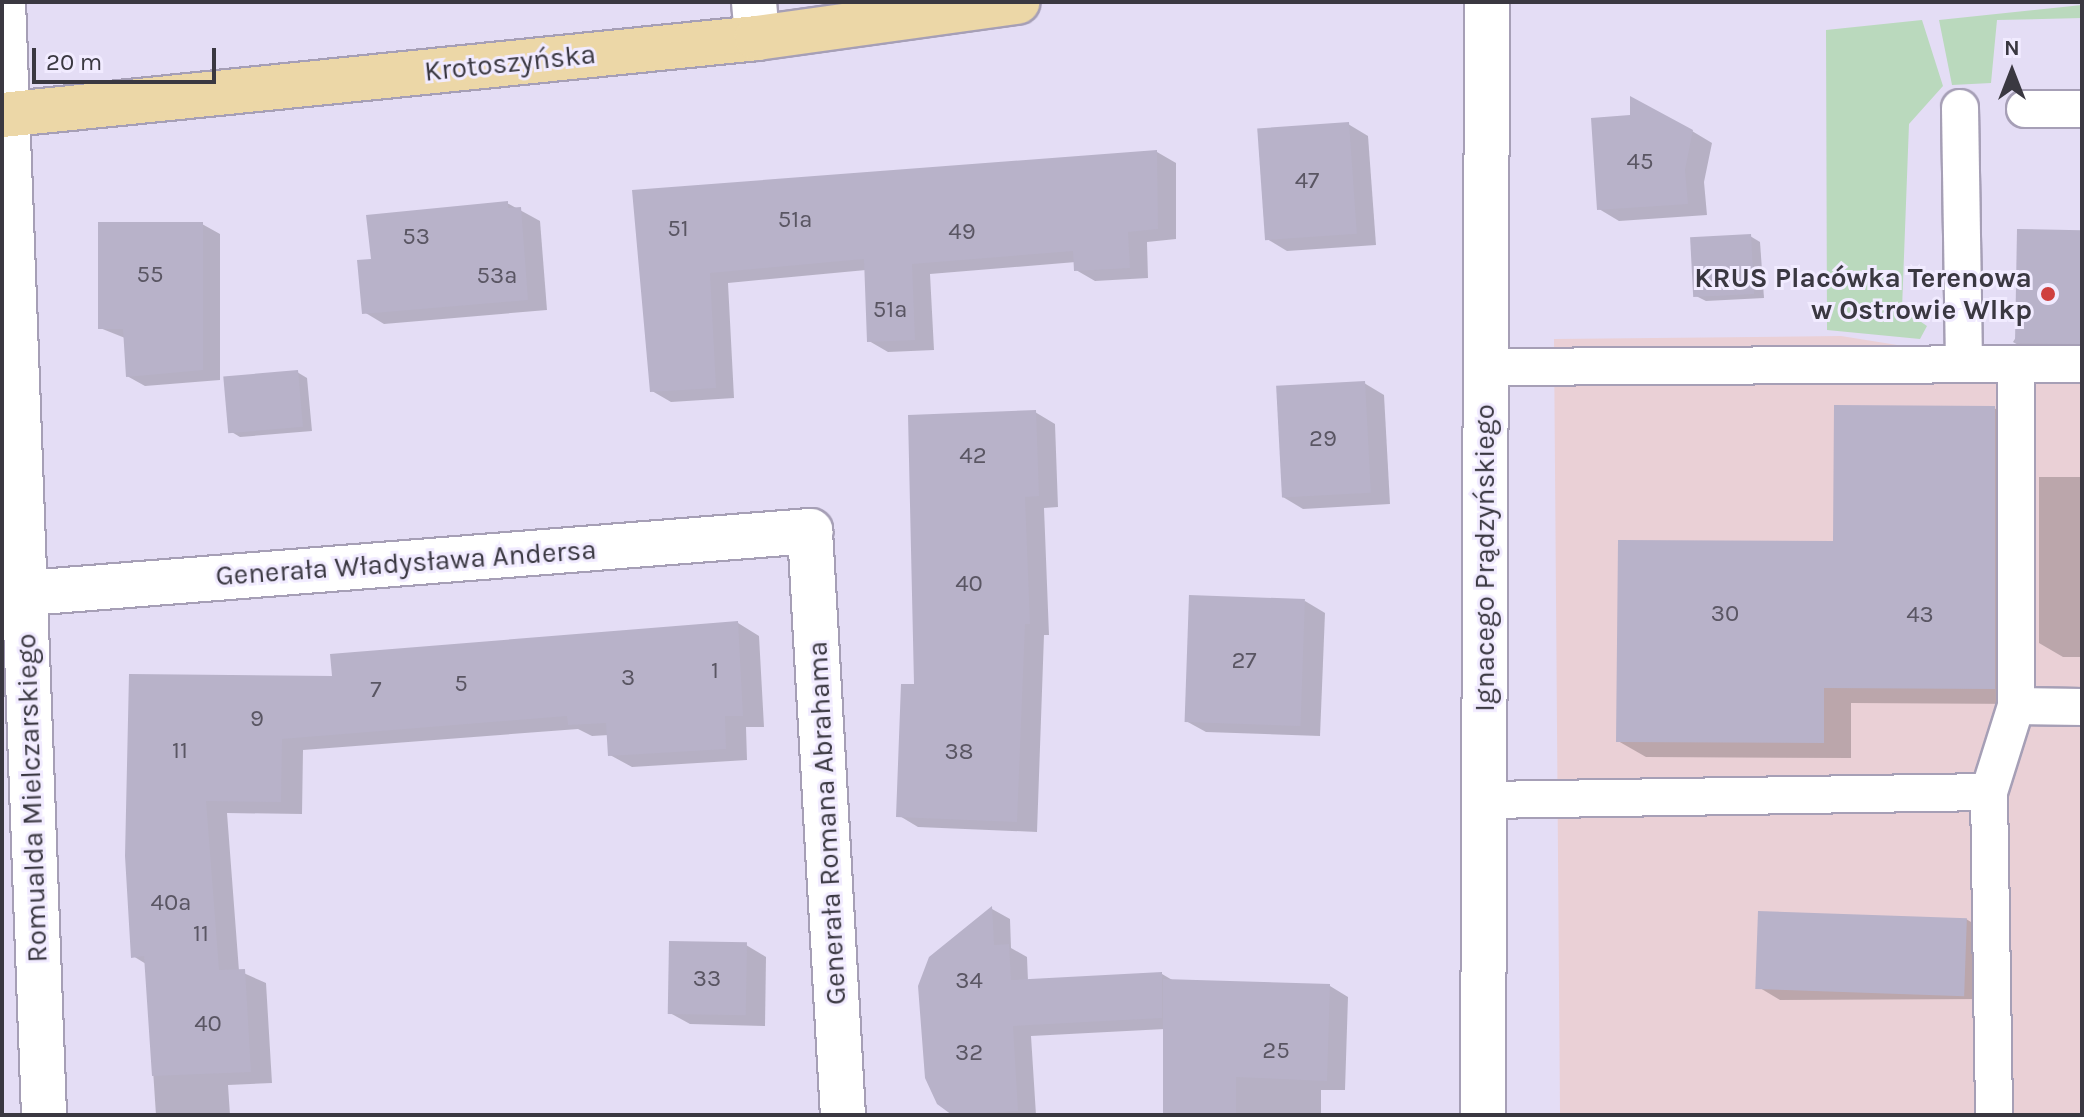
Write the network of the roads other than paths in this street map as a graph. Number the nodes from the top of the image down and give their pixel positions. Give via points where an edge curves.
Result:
1 (3, 2) edge
2 (1018, 2) edge
3 (1487, 2) edge
4 (756, 20) edge
5 (1960, 108) dead end
6 (2025, 109) dead end
7 (2082, 109) edge
8 (5, 114) edge
9 (1964, 363) junction
10 (2016, 364) junction
11 (2082, 364) edge
12 (1486, 367) junction
13 (810, 531) joint
14 (13, 594) edge
15 (2016, 706) junction
16 (2082, 707) edge
17 (1989, 792) junction
18 (1485, 800) junction
19 (44, 1115) edge
20 (843, 1115) edge
21 (1483, 1115) edge
22 (1994, 1115) edge

1 - 8 street, Romualda Mielczarskiego
2 - 4 main road, Krotoszyńska
3 - 12 street, Ignacego Prądzyńskiego
4 - 8 main road, Krotoszyńska
5 - 9 lane
6 - 7 lane
8 - 14 street, Romualda Mielczarskiego
9 - 10 lane
9 - 12 lane
10 - 11 lane
10 - 15 lane
12 - 18 street, Ignacego Prądzyńskiego
13 - 14 street, Generała Władysława Andersa
13 - 20 street, Generała Romana Abrahama
14 - 19 street, Romualda Mielczarskiego
15 - 16 lane
15 - 17 lane
17 - 18 lane
17 - 22 lane
18 - 21 street, Ignacego Prądzyńskiego

